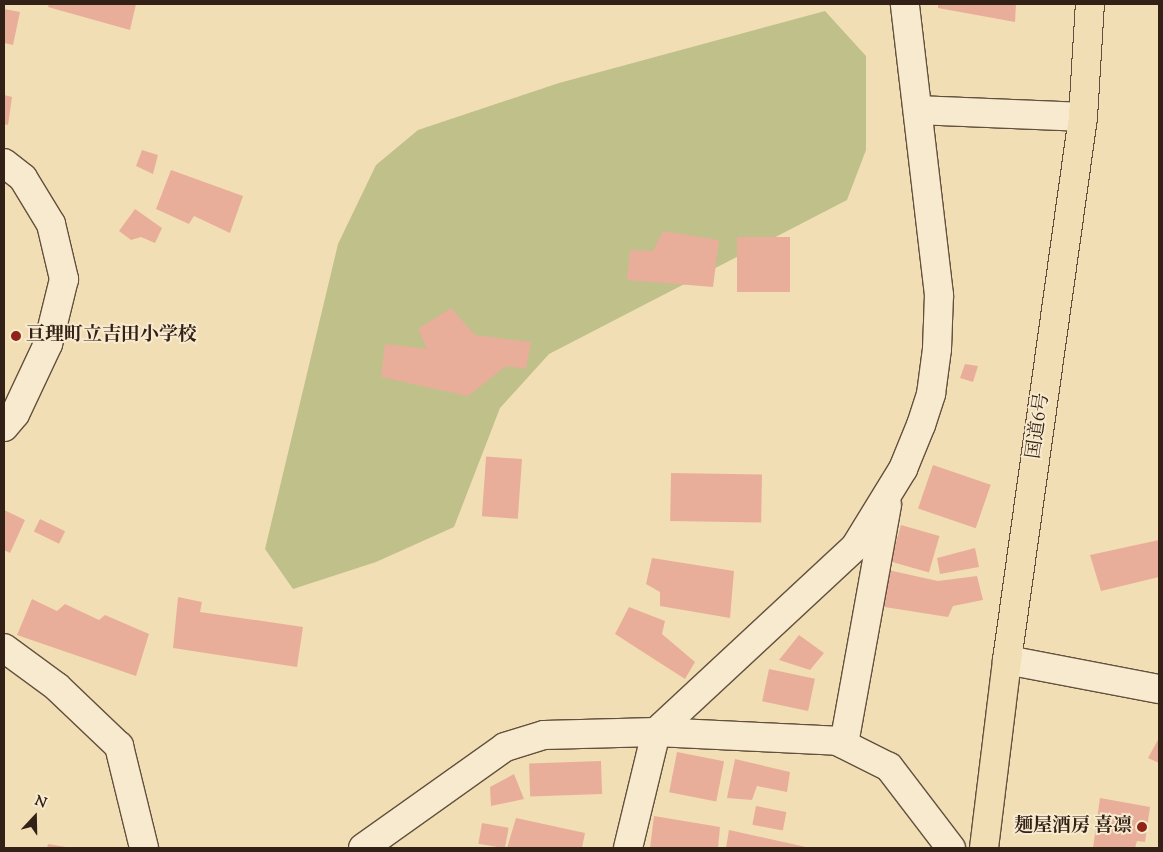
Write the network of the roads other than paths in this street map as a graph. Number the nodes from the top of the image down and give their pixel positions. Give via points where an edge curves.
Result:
1 (905, 4) edge
2 (1090, 4) edge
3 (918, 110) junction
4 (1083, 117) junction
5 (4, 163) edge
6 (4, 427) edge
7 (890, 492) junction
8 (4, 648) edge
9 (1007, 660) junction
10 (1159, 689) edge
11 (656, 732) junction
12 (844, 744) junction
13 (144, 848) edge
14 (363, 848) edge
15 (628, 848) edge
16 (951, 848) edge
17 (984, 848) edge

1 - 3 street
2 - 4 highway, 国道6号
3 - 4 street
3 - 7 street via 939,294 937,349 921,425
4 - 9 highway, 国道6号
5 - 6 street via 23,178 51,224 64,279 48,344 15,414
7 - 11 street via 854,547
7 - 12 street
8 - 13 street via 57,687 119,746
9 - 10 street
9 - 17 highway, 国道6号
11 - 12 street via 837,741
11 - 14 street via 544,735 506,747
11 - 15 street
12 - 16 street via 889,767

